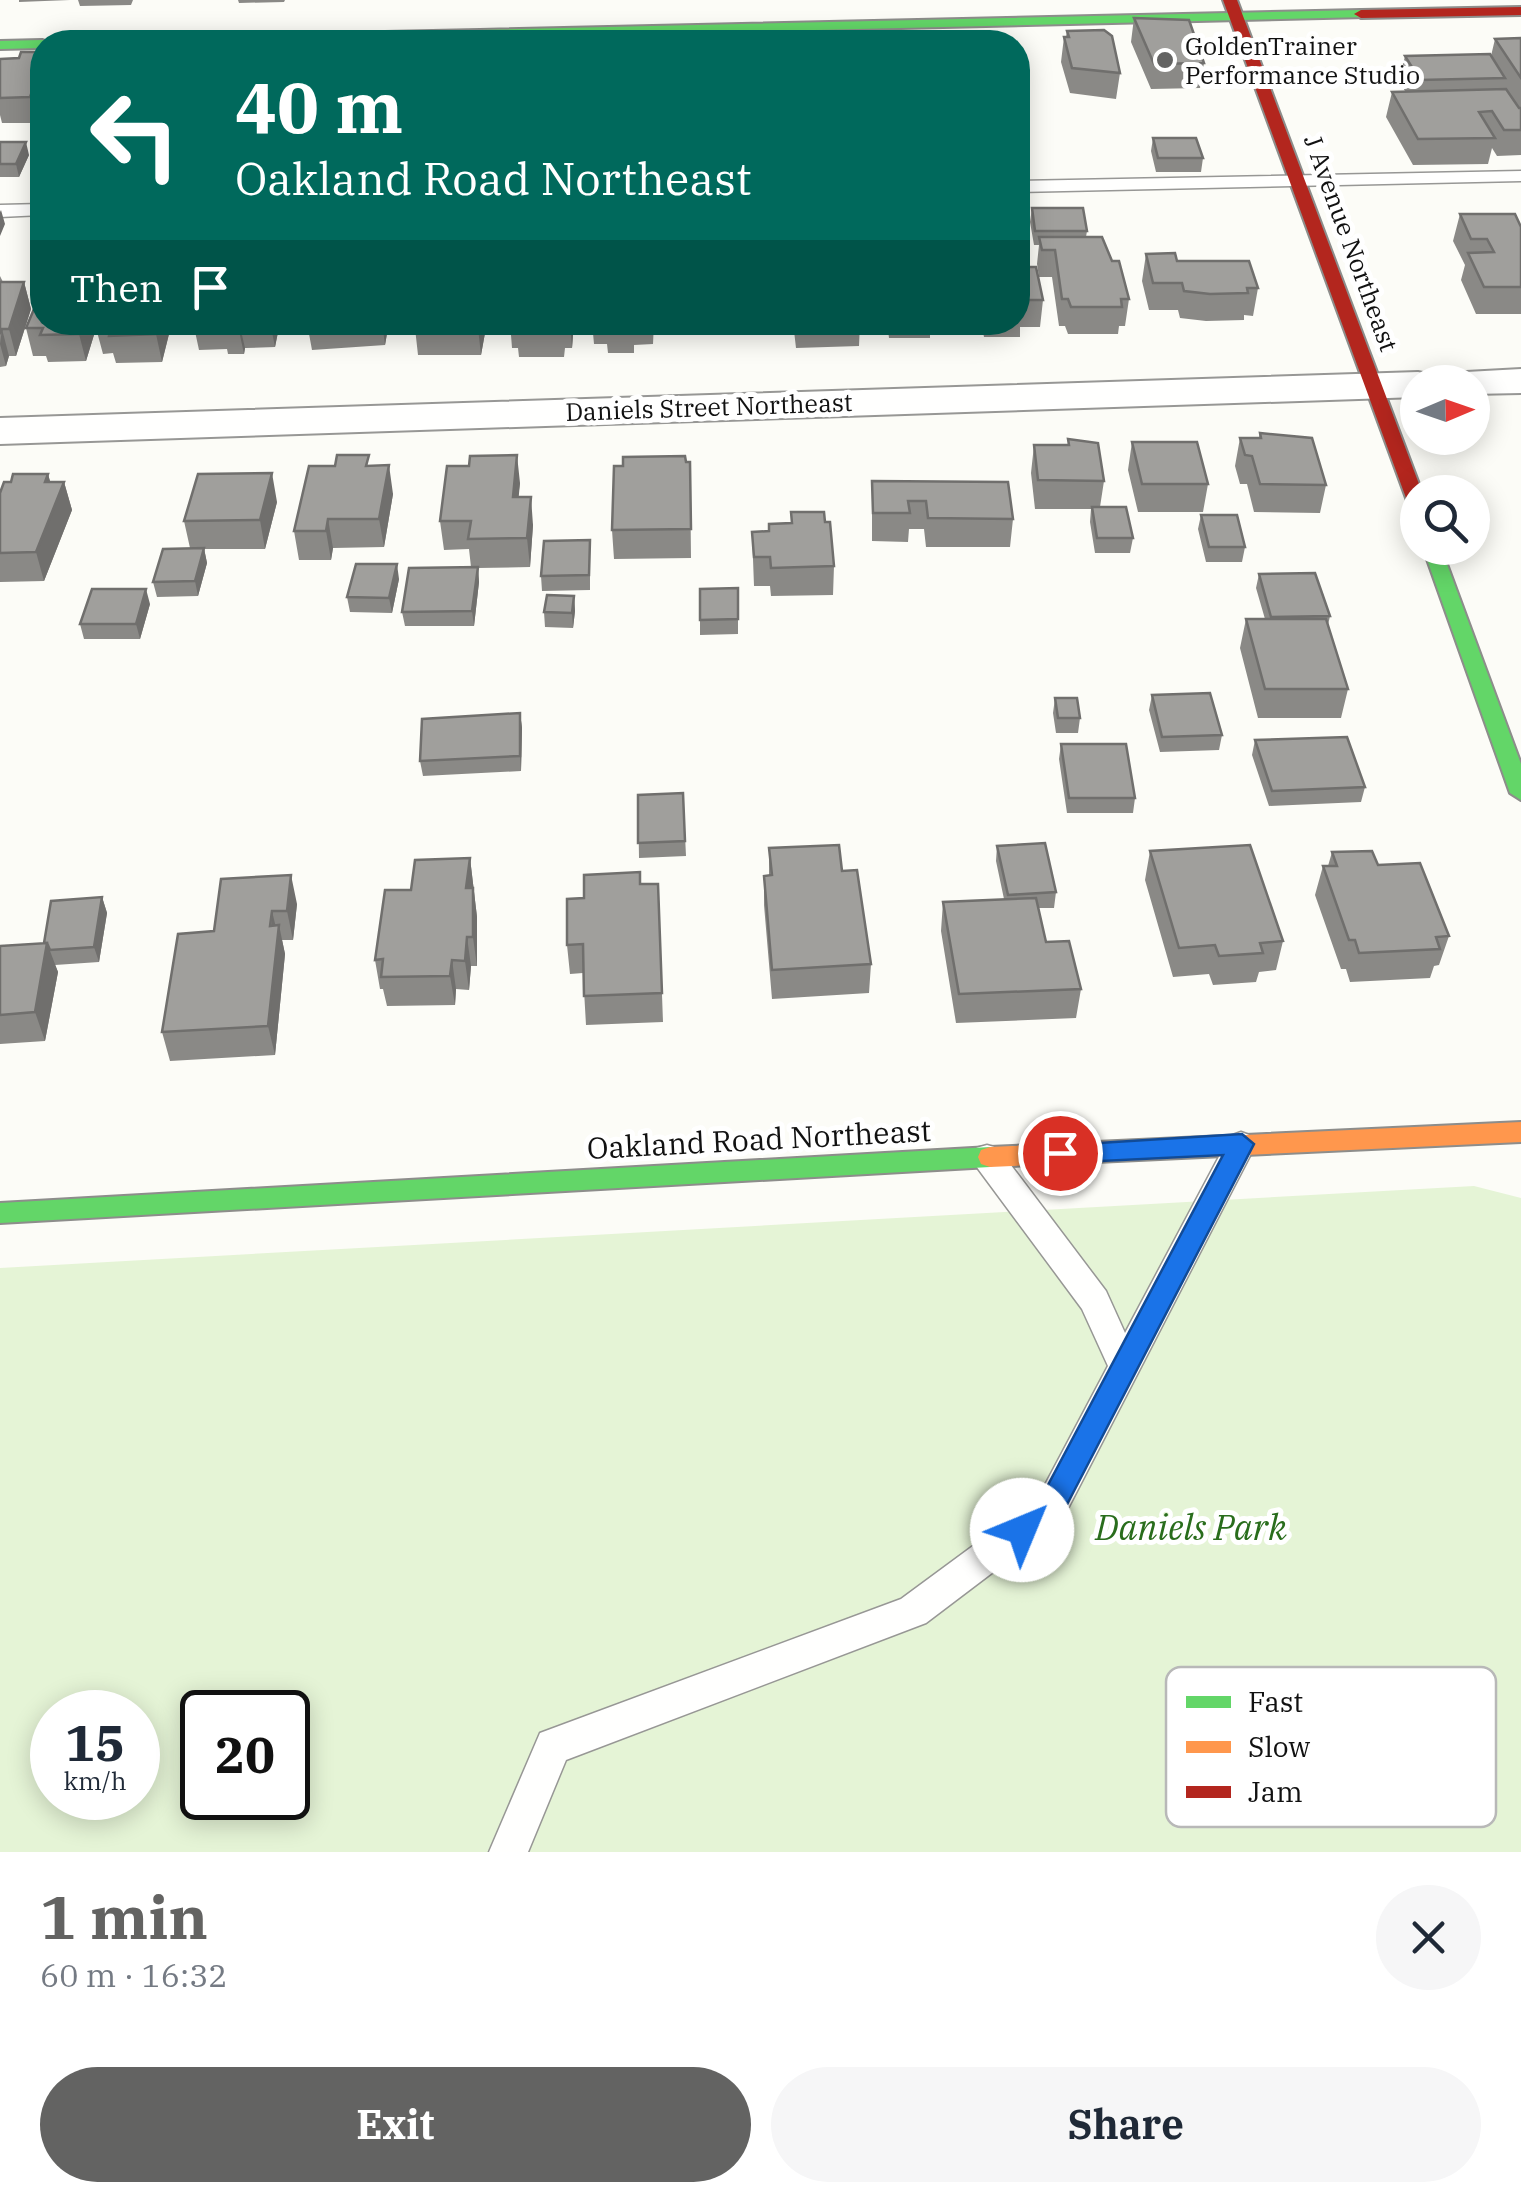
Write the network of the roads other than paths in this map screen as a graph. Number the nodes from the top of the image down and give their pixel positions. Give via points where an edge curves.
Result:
1 (1353, 7) edge
2 (1234, 8) edge
3 (1521, 11) edge
4 (499, 30) edge
5 (30, 44) edge
6 (0, 45) edge
7 (1521, 176) edge
8 (1299, 181) junction
9 (1030, 187) edge
10 (30, 210) edge
11 (0, 211) edge
12 (1521, 381) edge
13 (1490, 382) edge
14 (1400, 384) edge
15 (1374, 385) junction
16 (0, 431) edge
17 (1407, 475) edge
18 (1438, 565) edge
19 (1521, 793) edge
20 (1521, 1132) edge
21 (1242, 1144) junction
22 (988, 1157) junction
23 (0, 1214) edge
24 (1125, 1368) junction
25 (508, 1852) edge

1 - 2 main road
1 - 3 main road
2 - 4 main road
2 - 8 main road, J Avenue Northeast
5 - 6 main road
7 - 8 lane
8 - 9 lane
8 - 15 main road, J Avenue Northeast
10 - 11 lane
12 - 13 street
14 - 15 street, Daniels Street Northeast
15 - 16 street, Daniels Street Northeast
15 - 17 main road, J Avenue Northeast
18 - 19 main road
20 - 21 main road, Oakland Road Northeast
21 - 22 main road, Oakland Road Northeast
21 - 24 lane
22 - 23 main road, Oakland Road Northeast
22 - 24 lane via 1095,1300
24 - 25 lane via 1050,1509 912,1610 553,1746

